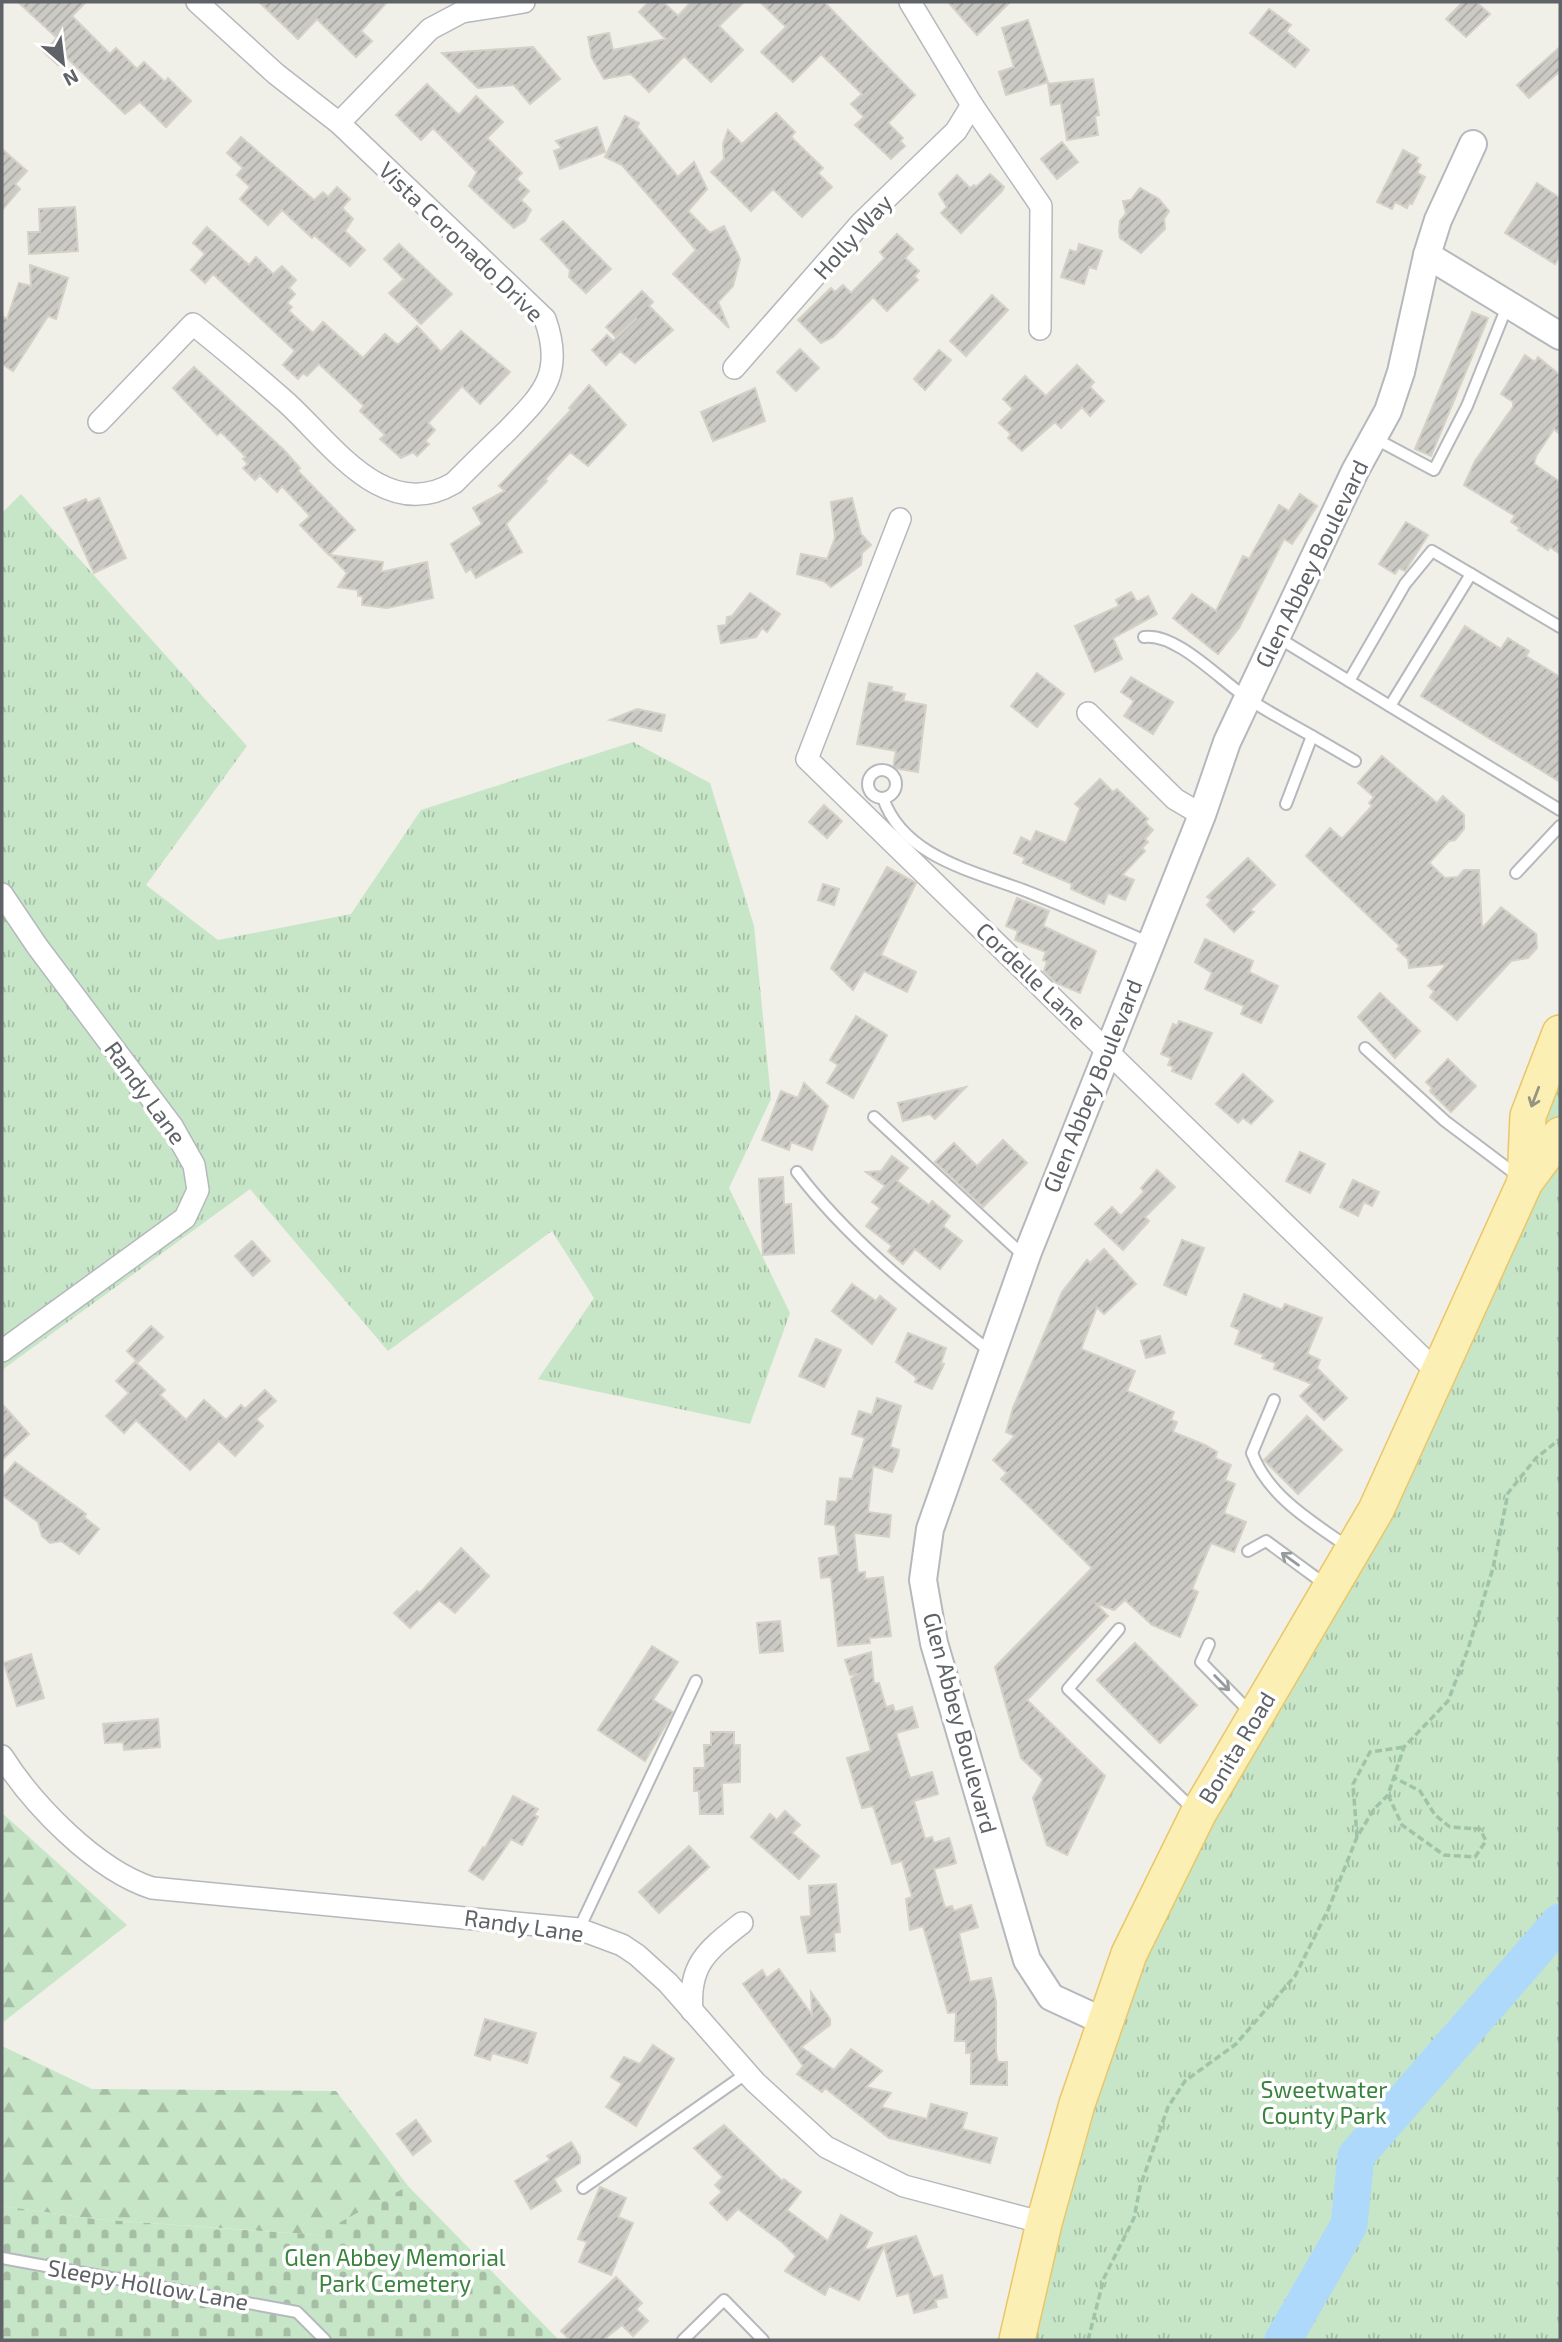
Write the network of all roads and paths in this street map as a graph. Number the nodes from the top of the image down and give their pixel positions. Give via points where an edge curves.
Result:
1 (197, 2) edge
2 (524, 2) edge
3 (909, 2) edge
4 (465, 7) edge
5 (972, 105) junction
6 (339, 123) junction
7 (1474, 144) dead end
8 (1427, 255) junction
9 (1508, 304) junction
10 (1040, 329) dead end
11 (1560, 336) edge
12 (734, 368) dead end
13 (100, 422) dead end
14 (1374, 438) junction
15 (900, 519) dead end
16 (1471, 574) junction
17 (1560, 626) edge
18 (1144, 637) dead end
19 (1277, 637) junction
20 (1349, 681) junction
21 (1248, 699) junction
22 (1390, 706) junction
23 (1088, 713) dead end
24 (1312, 736) junction
25 (1355, 761) dead end
26 (883, 798) dead end
27 (1286, 804) dead end
28 (1560, 810) edge
29 (1202, 815) junction
30 (1560, 826) edge
31 (1516, 873) dead end
32 (2, 894) edge
33 (1150, 943) junction
34 (1560, 1033) edge
35 (1365, 1048) dead end
36 (1107, 1049) junction
37 (874, 1117) dead end
38 (1560, 1135) edge
39 (797, 1172) dead end
40 (1525, 1182) junction
41 (1026, 1258) junction
42 (2, 1351) edge
43 (992, 1353) junction
44 (1438, 1374) junction
45 (1274, 1400) dead end
46 (1560, 1439) edge
47 (1248, 1551) dead end
48 (1353, 1551) junction
49 (1331, 1589) junction
50 (1119, 1629) dead end
51 (1209, 1644) dead end
52 (696, 1681) dead end
53 (1256, 1717) junction
54 (1404, 1747) junction
55 (2, 1756) edge
56 (1395, 1778) junction
57 (1388, 1795) junction
58 (1198, 1814) junction
59 (1357, 1837) junction
60 (742, 1923) dead end
61 (579, 1929) junction
62 (692, 2011) junction
63 (1103, 2021) junction
64 (747, 2073) junction
65 (583, 2188) dead end
66 (1044, 2223) junction
67 (2, 2258) edge
68 (325, 2340) edge
69 (683, 2340) edge
70 (763, 2340) edge
71 (1017, 2340) edge
72 (1088, 2340) edge

1 - 6 street, Vista Coronado Drive via 276,74
2 - 4 street
3 - 5 street
4 - 6 street via 430,29
5 - 10 street via 1041,206
5 - 12 street, Holly Way via 956,131 862,222
6 - 13 street, Vista Coronado Drive via 545,319 552,364 540,398 454,483 429,494 402,494 350,467 289,404 193,324
7 - 8 street, Glen Abbey Boulevard via 1438,220
8 - 9 street
8 - 14 street, Glen Abbey Boulevard via 1401,372
9 - 11 street
9 - 14 lane via 1467,406 1434,470
14 - 19 street, Glen Abbey Boulevard
15 - 36 street, Cordelle Lane via 807,759
16 - 17 lane
16 - 20 lane via 1432,551 1405,584
16 - 22 lane
18 - 21 lane via 1154,635 1179,647
19 - 20 lane
19 - 21 street, Glen Abbey Boulevard
20 - 22 lane
21 - 24 lane
21 - 29 street, Glen Abbey Boulevard via 1227,742
22 - 28 lane
23 - 29 street via 1175,799
24 - 25 lane
24 - 27 lane
26 - 33 lane via 889,817 903,832 944,861
29 - 33 street, Glen Abbey Boulevard
30 - 31 lane
32 - 42 street, Randy Lane via 172,1126 194,1165 198,1190 185,1218
33 - 36 street, Glen Abbey Boulevard
34 -> 40 main road, Bonita Road via 1528,1116
35 - 40 lane via 1445,1121
36 - 41 street, Glen Abbey Boulevard
36 - 44 street, Cordelle Lane
37 - 41 lane
38 - 40 main road, Bonita Road
39 - 43 lane via 818,1199 909,1287
40 - 44 main road, Bonita Road
41 - 43 street, Glen Abbey Boulevard
43 - 63 street, Glen Abbey Boulevard via 930,1529 923,1580 934,1643 1027,1960 1051,1997
44 - 48 main road, Bonita Road
45 - 48 lane via 1252,1453 1257,1466 1270,1486
46 - 54 path via 1536,1458 1508,1493 1493,1568 1448,1702
49 -> 47 lane via 1266,1541
48 - 49 main road, Bonita Road
49 - 53 main road, Bonita Road
50 - 58 lane via 1068,1689
51 -> 53 lane via 1201,1662
52 - 61 lane
53 - 58 main road, Bonita Road
54 - 56 path
54 - 59 path via 1370,1752 1353,1784
55 - 61 street, Randy Lane via 57,1822 99,1861 129,1881 152,1888
56 - 57 path
56 - 57 path via 1420,1791 1435,1815 1450,1827 1480,1829 1486,1841 1475,1857 1444,1855 1402,1825
57 - 59 path
58 - 63 main road, Bonita Road via 1129,1954
59 - 72 path via 1295,1976 1236,2044 1185,2081 1168,2107 1134,2218 1104,2278
60 - 62 street via 704,1953 690,1986
61 - 62 street, Randy Lane via 637,1955
62 - 64 street, Randy Lane
63 - 66 main road, Bonita Road
64 - 65 lane
64 - 66 street, Randy Lane via 827,2147 886,2177 904,2186
66 - 71 main road, Bonita Road
67 - 68 lane, Sleepy Hollow Lane via 297,2312
69 - 70 lane via 724,2300

